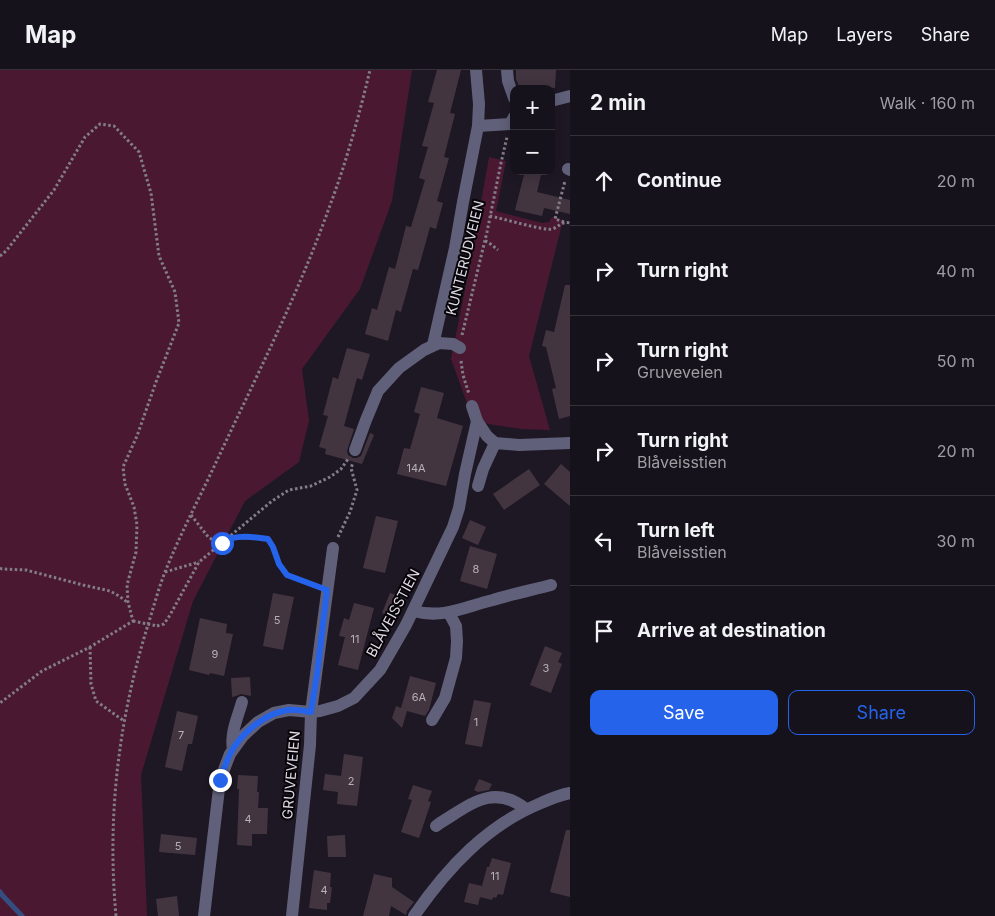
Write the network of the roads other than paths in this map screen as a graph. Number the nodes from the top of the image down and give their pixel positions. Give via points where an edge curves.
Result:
1 (476, 70) edge
2 (506, 70) edge
3 (510, 87) edge
4 (570, 96) edge
5 (555, 100) edge
6 (510, 121) edge
7 (478, 126) junction
8 (433, 346) junction
9 (460, 348) road end
10 (472, 406) road end
11 (477, 421) junction
12 (495, 443) junction
13 (570, 443) edge
14 (355, 450) road end
15 (478, 486) dead end
16 (333, 548) road end
17 (551, 585) dead end
18 (413, 611) junction
19 (449, 613) junction
20 (242, 702) dead end
21 (311, 712) junction
22 (432, 720) dead end
23 (233, 749) junction
24 (570, 793) edge
25 (526, 809) junction
26 (436, 826) dead end
27 (204, 916) edge
28 (292, 916) edge
29 (414, 916) edge

1 - 7 street
2 - 3 street
4 - 5 street
6 - 7 street
7 - 8 street
8 - 9 street via 453,344
8 - 14 street via 411,358 378,391
10 - 11 street
11 - 12 street
11 - 18 street, BLÅVEISSTIEN via 454,527
12 - 13 street
12 - 15 street
16 - 21 street, GRUVEVEIEN
17 - 19 street
18 - 19 street
18 - 21 street, BLÅVEISSTIEN via 380,670 358,694 338,706
19 - 22 street via 456,626 456,658 445,698
20 - 23 street via 233,734
21 - 23 street, BLÅVEISSTIEN via 289,710 274,713 258,722
21 - 28 street, GRUVEVEIEN
23 - 27 street, BLÅVEISSTIEN via 220,780
24 - 25 street
25 - 26 street via 499,796 484,798
25 - 29 street via 470,848

